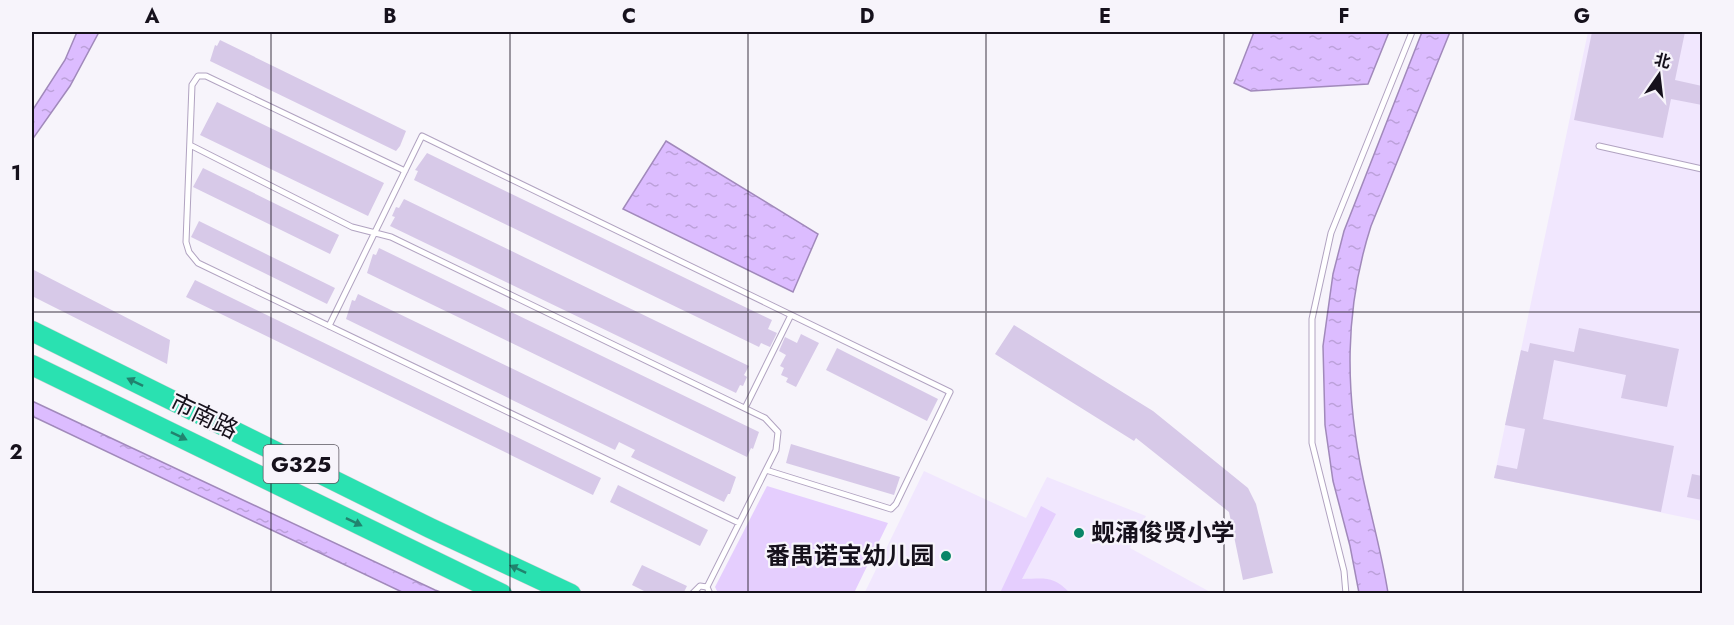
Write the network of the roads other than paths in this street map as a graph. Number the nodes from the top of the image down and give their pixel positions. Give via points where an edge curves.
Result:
1 (1412, 32) edge
2 (190, 145) junction
3 (1599, 146) dead end
4 (1702, 168) edge
5 (405, 171) junction
6 (374, 233) junction
7 (791, 315) junction
8 (329, 326) junction
9 (32, 331) edge
10 (32, 365) edge
11 (745, 408) junction
12 (766, 470) junction
13 (739, 524) junction
14 (709, 590) edge
15 (502, 594) edge
16 (571, 594) edge
17 (693, 594) edge
18 (1346, 594) edge

1 - 18 lane via 1331,233 1312,319 1312,443 1344,571
2 - 5 lane via 192,85 198,76 206,76
2 - 6 lane via 352,227
2 - 8 lane via 186,242 194,259
3 - 4 lane
5 - 6 lane
5 - 7 lane via 422,136
6 - 8 lane
6 - 11 lane via 391,237
7 - 11 lane
7 - 12 lane via 950,392 891,509
8 - 13 lane
16 -> 9 highway, 市南路 / G325
10 -> 15 highway, 市南路 / G325
11 - 12 lane via 765,418 778,432 776,450
12 - 13 lane
13 - 14 lane
14 - 17 lane via 700,586

